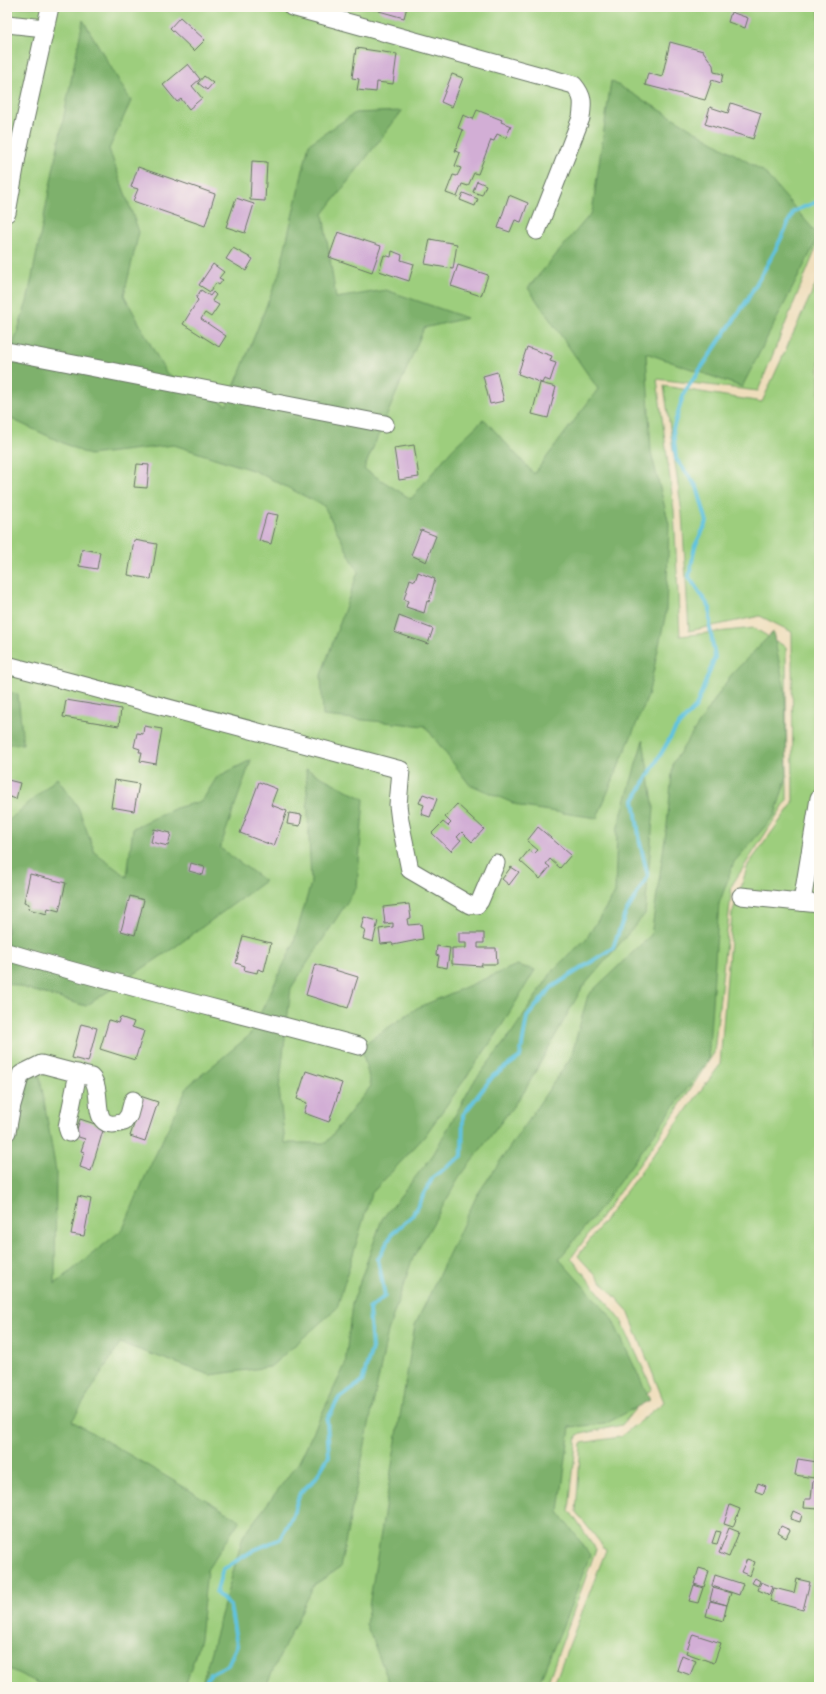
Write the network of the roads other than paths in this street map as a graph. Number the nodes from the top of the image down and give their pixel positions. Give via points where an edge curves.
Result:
1 (50, 7) edge
2 (292, 7) edge
3 (7, 24) edge
4 (45, 28) junction
5 (7, 213) edge
6 (537, 232) dead end
7 (7, 351) edge
8 (385, 424) dead end
9 (7, 666) edge
10 (819, 798) edge
11 (496, 863) dead end
12 (741, 896) dead end
13 (811, 903) edge
14 (7, 952) edge
15 (359, 1046) dead end
16 (78, 1073) junction
17 (133, 1100) dead end
18 (7, 1132) edge
19 (69, 1133) dead end

1 - 4 street
2 - 6 street via 574,85 583,103 581,118
3 - 4 street
4 - 5 street
7 - 8 street
9 - 11 street via 401,770 398,805 410,870 470,905 477,905
10 - 13 street
12 - 13 street
14 - 15 street
16 - 17 street via 94,1079 100,1114 108,1125 124,1122
16 - 18 street via 40,1064 21,1074
16 - 19 street via 67,1127

